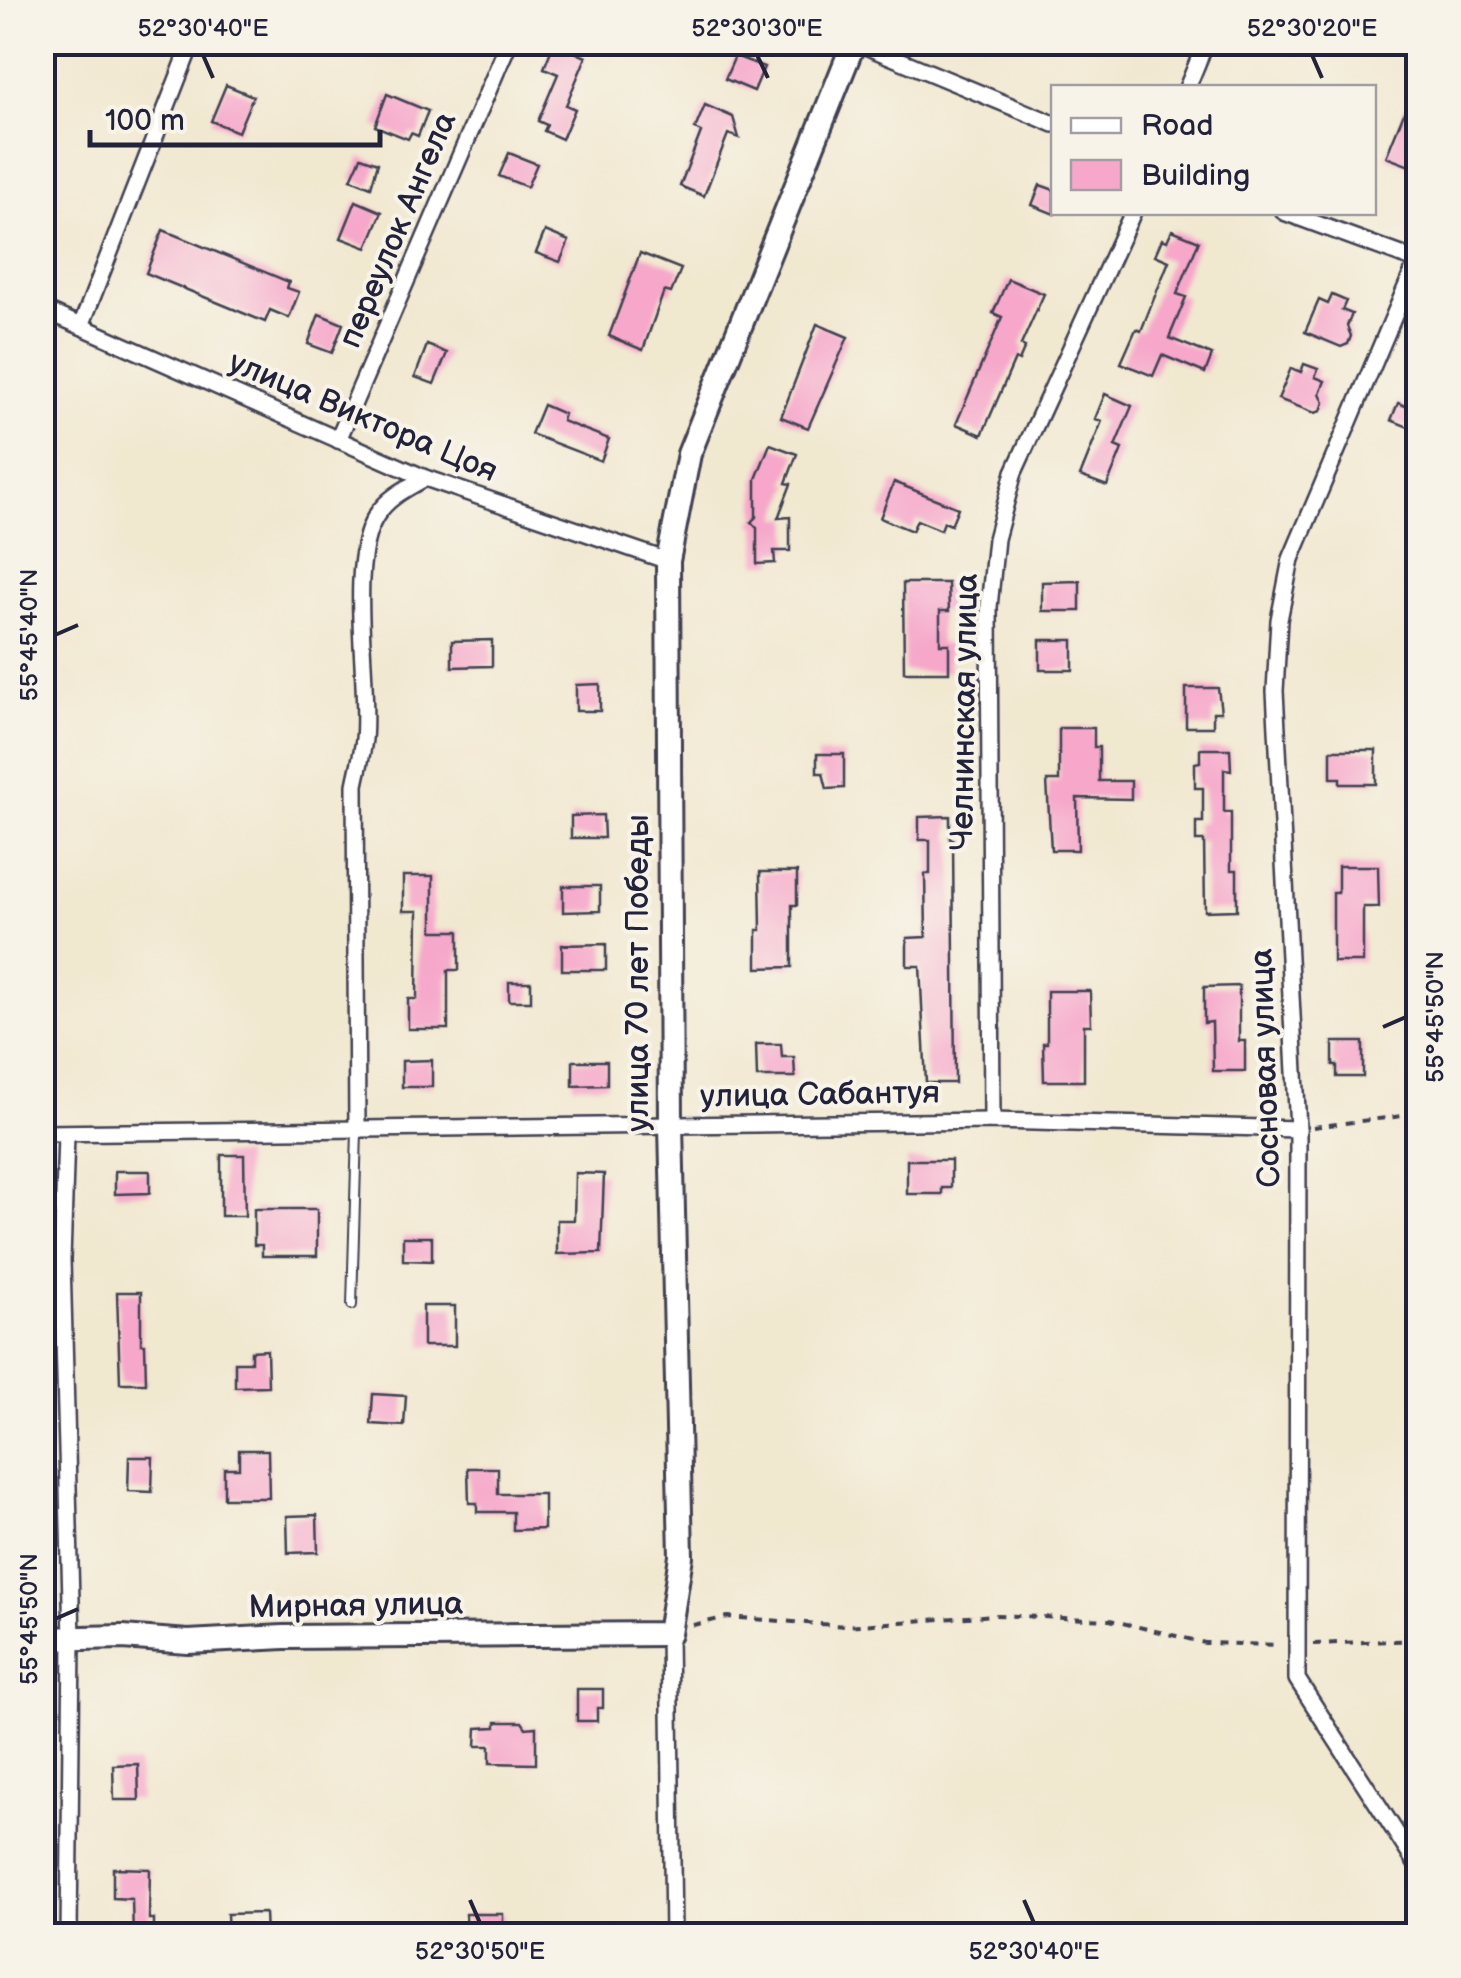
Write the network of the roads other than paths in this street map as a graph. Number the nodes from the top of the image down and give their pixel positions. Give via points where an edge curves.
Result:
1 (192, 42) edge
2 (509, 42) edge
3 (855, 42) edge
4 (1206, 42) edge
5 (1188, 85) edge
6 (1051, 123) edge
7 (1132, 215) edge
8 (1292, 215) edge
9 (1418, 260) edge
10 (42, 309) edge
11 (81, 326) junction
12 (338, 440) junction
13 (425, 478) junction
14 (668, 561) junction
15 (992, 1121) junction
16 (671, 1125) junction
17 (1298, 1129) junction
18 (357, 1131) junction
19 (42, 1133) edge
20 (66, 1134) junction
21 (352, 1305) dead end
22 (670, 1634) junction
23 (42, 1639) edge
24 (72, 1639) junction
25 (1418, 1867) edge
26 (69, 1936) edge
27 (672, 1936) edge

1 - 11 street
2 - 12 street, переулок Ангела
3 - 6 street
3 - 14 street, улица 70 лет Победы via 690,454
4 - 5 street
7 - 15 street, Челнинская улица via 1014,472 996,539 988,607
8 - 9 street
9 - 17 street, Сосновая улица via 1292,559 1279,620 1275,691
10 - 11 street, улица Виктора Цоя
11 - 12 street, улица Виктора Цоя
12 - 13 street, улица Виктора Цоя
13 - 14 street, улица Виктора Цоя
13 - 18 street via 376,515 362,570 364,738 355,785
14 - 16 street, улица 70 лет Победы
15 - 16 street, улица Сабантуя
15 - 17 street, улица Сабантуя
16 - 18 street, улица Сабантуя
16 - 22 street, улица 70 лет Победы via 681,1556
17 - 25 street, Сосновая улица via 1297,1679
18 - 20 street, улица Сабантуя
18 - 21 lane
19 - 20 street, улица Сабантуя
20 - 24 street via 62,1260
22 - 24 street, Мирная улица
22 - 27 street, улица 70 лет Победы
23 - 24 street, Мирная улица
24 - 26 street

